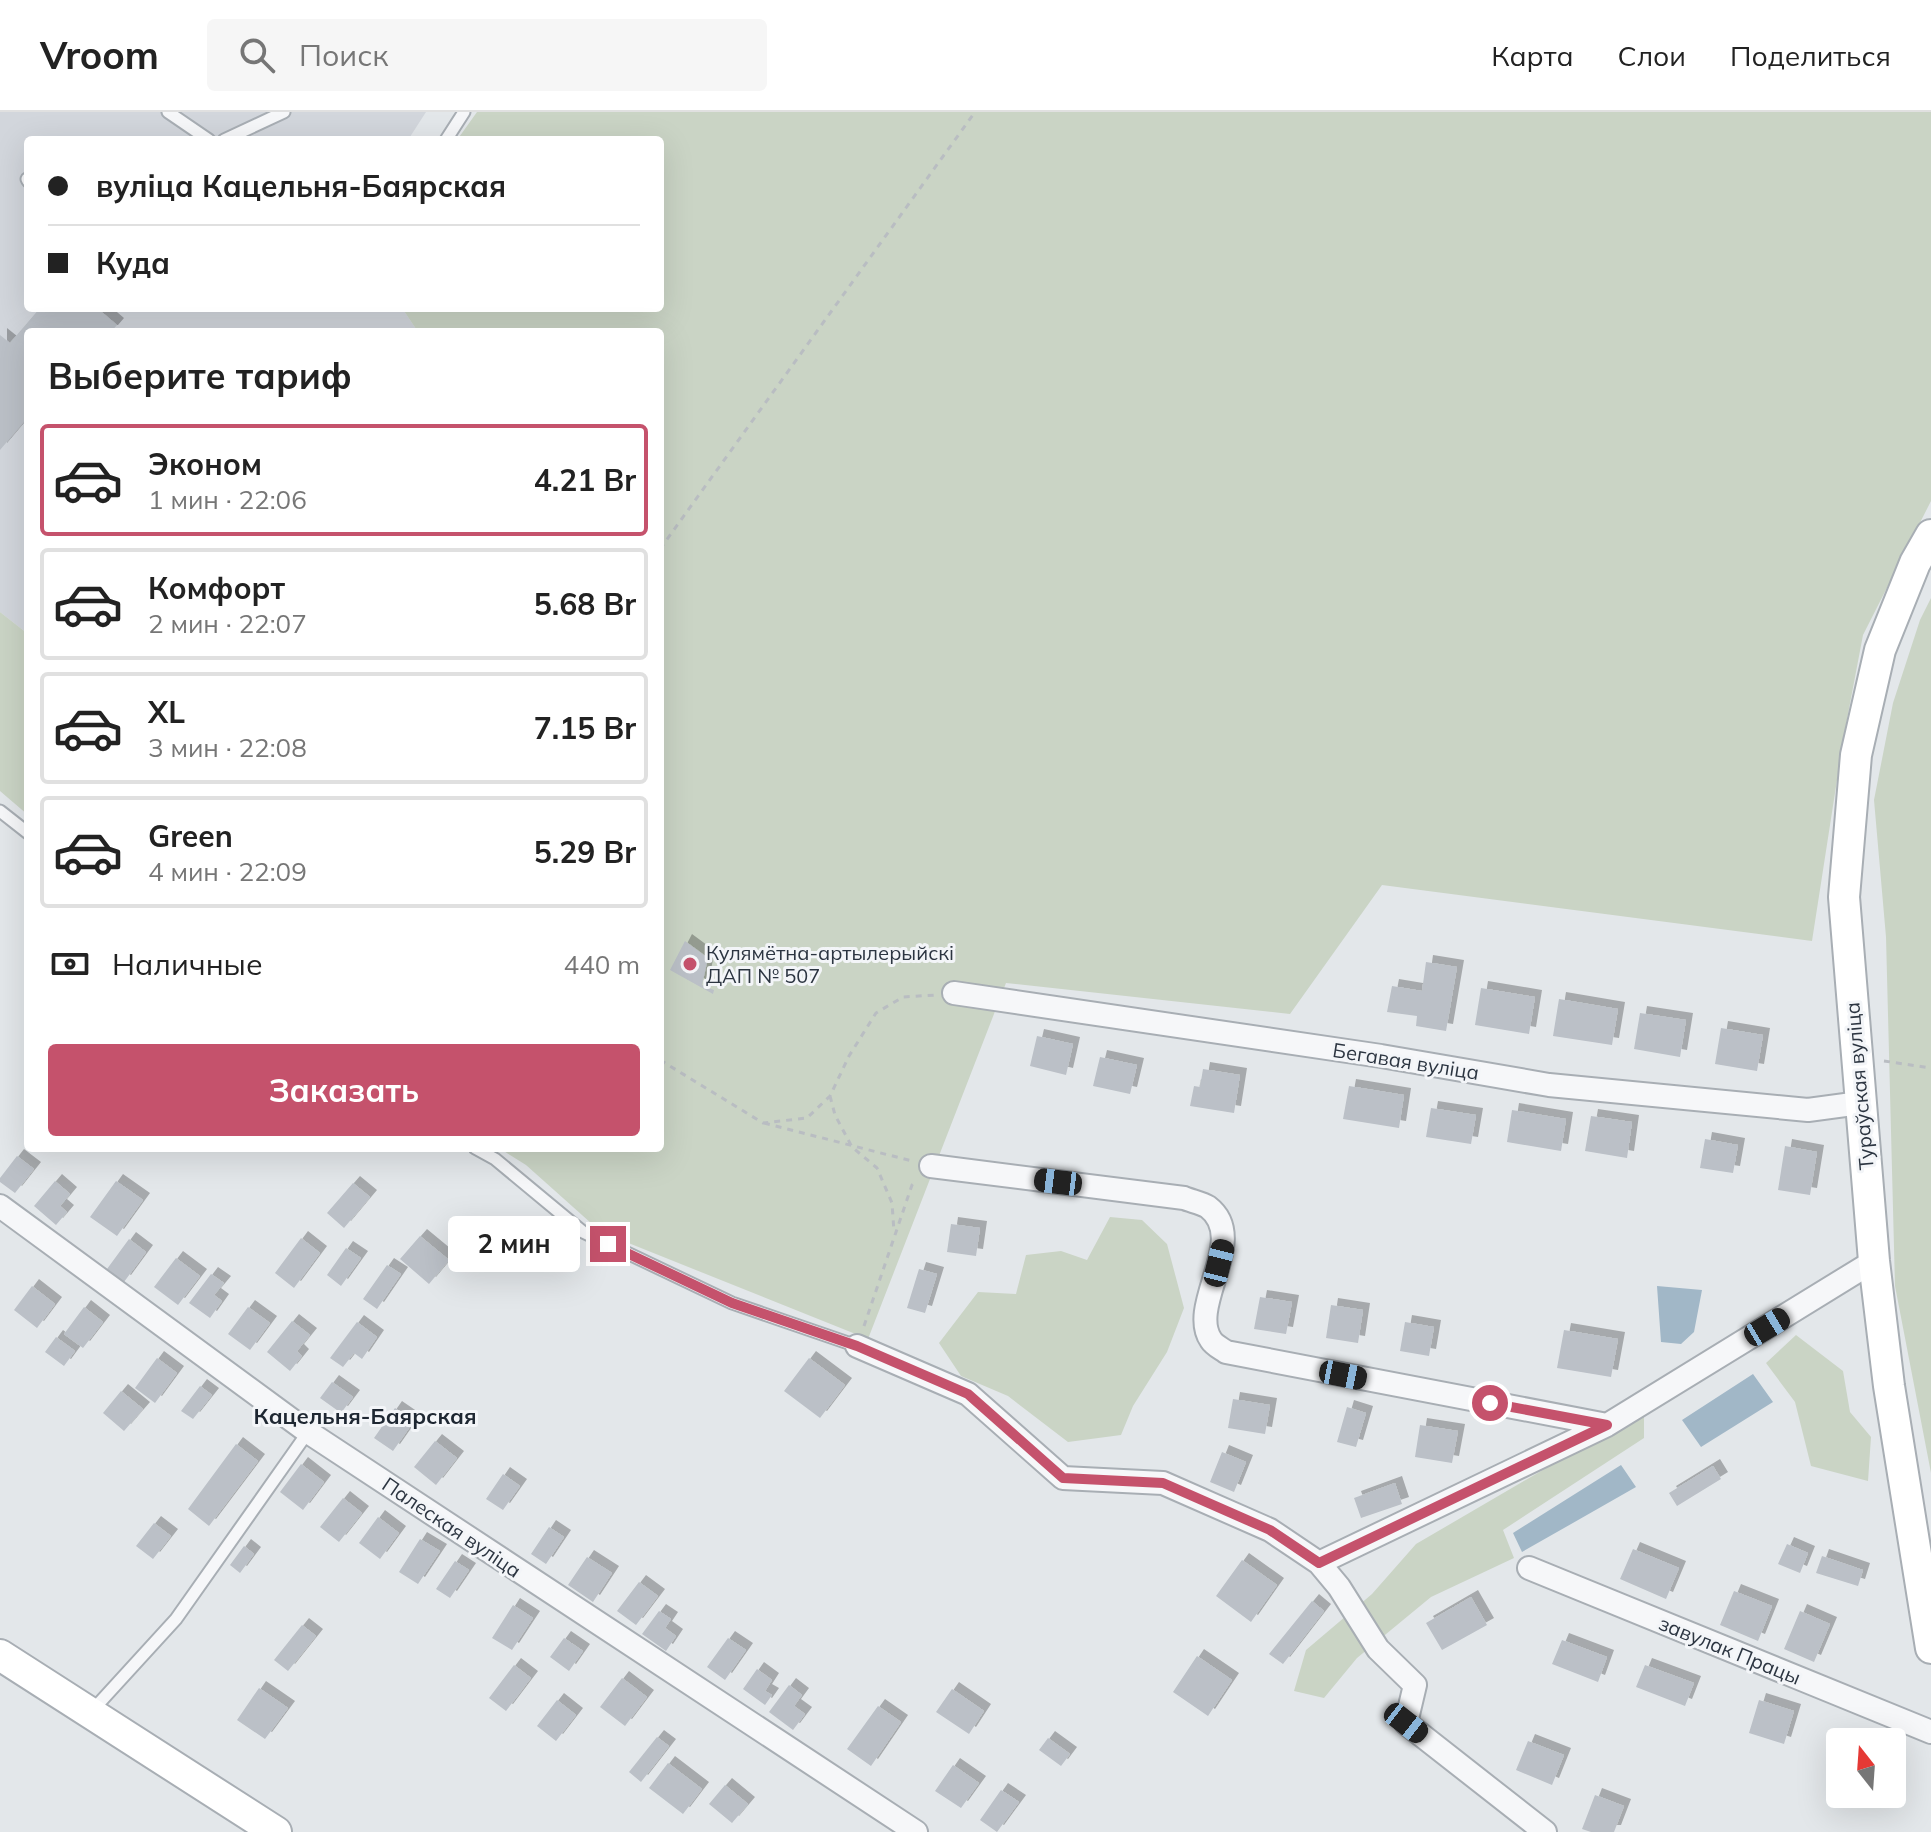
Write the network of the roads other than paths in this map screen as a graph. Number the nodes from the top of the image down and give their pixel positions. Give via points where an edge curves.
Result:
1 (168, 112) edge
2 (284, 112) edge
3 (464, 112) edge
4 (203, 136) edge
5 (233, 136) edge
6 (449, 136) edge
7 (1931, 535) edge
8 (0, 811) edge
9 (24, 830) edge
10 (954, 993) road end
11 (1860, 1103) junction
12 (482, 1152) edge
13 (931, 1166) road end
14 (0, 1206) edge
15 (1874, 1261) junction
16 (857, 1346) joint
17 (1607, 1425) junction
18 (308, 1432) junction
19 (1319, 1563) junction
20 (1529, 1568) dead end
21 (1931, 1648) edge
22 (0, 1655) edge
23 (91, 1712) junction
24 (1931, 1732) edge
25 (276, 1832) edge
26 (916, 1832) edge
27 (1545, 1832) edge

1 - 4 lane
2 - 5 lane
3 - 6 lane
7 - 11 street, Тураўская вуліца via 1880,650 1856,755 1844,897
8 - 9 lane
10 - 11 street, Бегавая вуліца via 1549,1085 1808,1110
11 - 15 street, Тураўская вуліца
12 - 16 lane via 583,1232 732,1303
13 - 17 street via 1184,1198 1209,1208 1224,1243 1205,1323 1211,1341 1226,1352
14 - 18 street, Палеская вуліца
15 - 17 street
15 - 21 street, Тураўская вуліца
16 - 19 street via 968,1394 1063,1478 1163,1483 1270,1530
17 - 19 street
18 - 23 lane via 176,1619
18 - 26 street, Палеская вуліца
19 - 27 street via 1378,1649 1415,1685 1406,1723
20 - 24 street, завулак Працы
22 - 23 street
23 - 25 street

